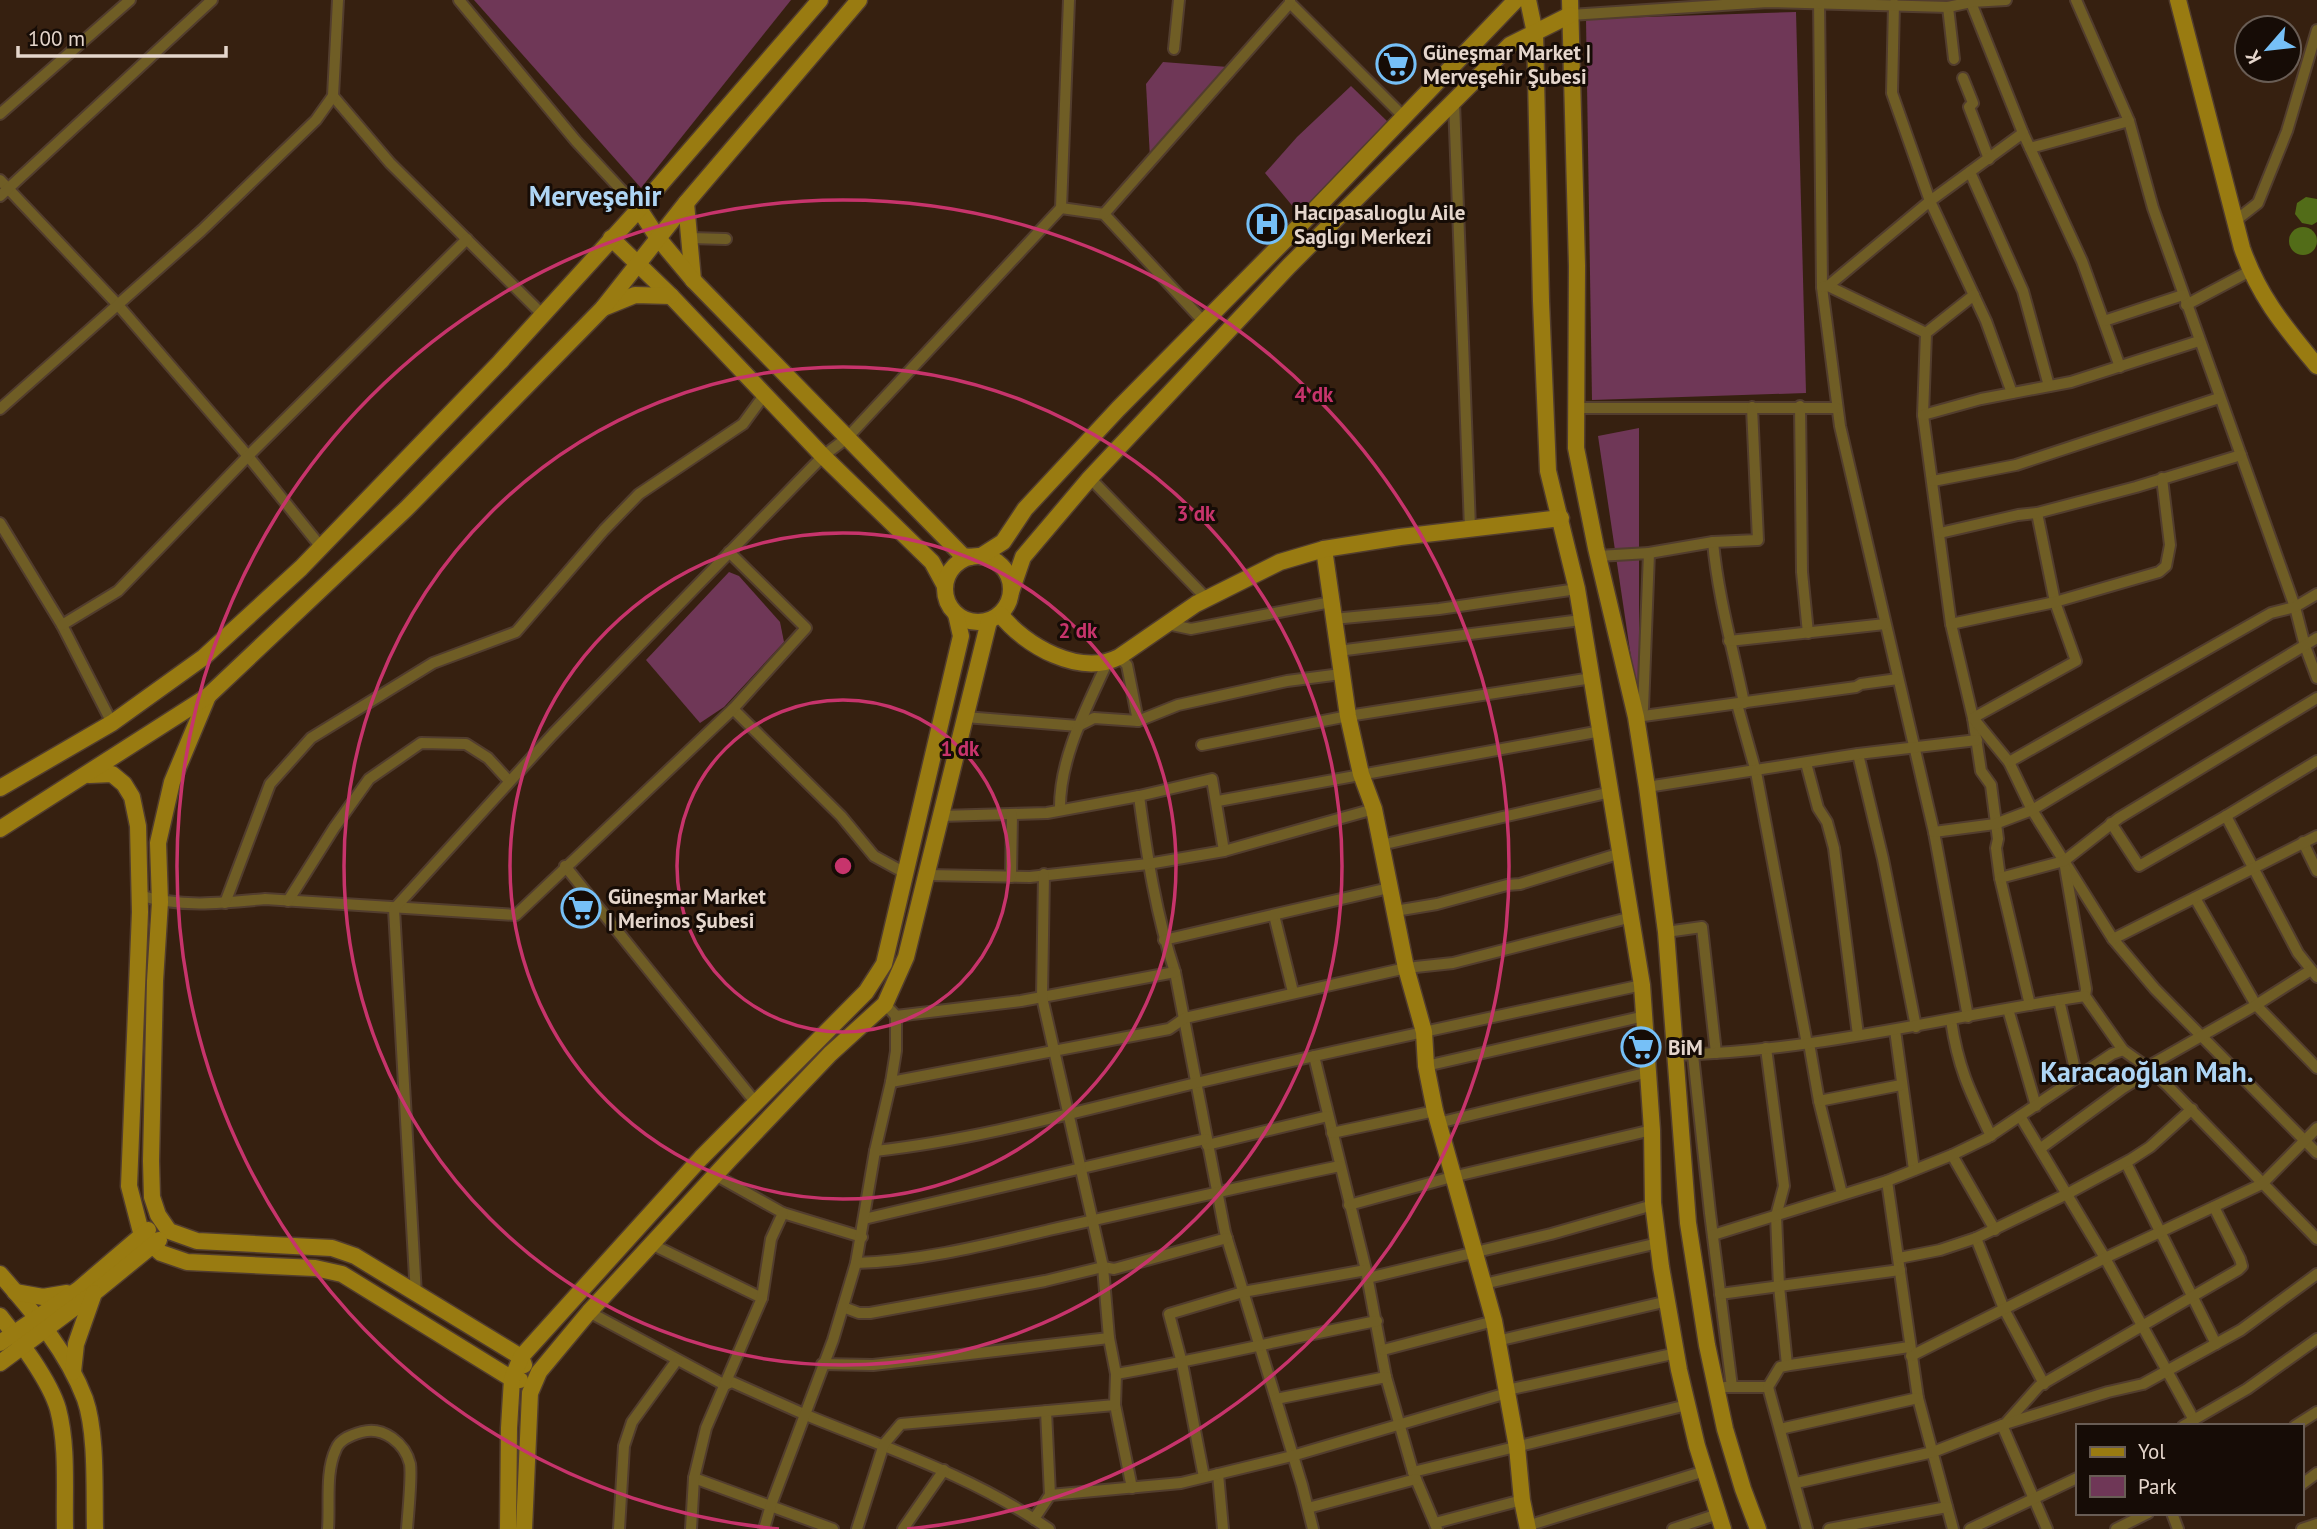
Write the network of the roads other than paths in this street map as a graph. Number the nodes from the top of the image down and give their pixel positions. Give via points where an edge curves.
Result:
1 (130, 0) edge
2 (212, 0) edge
3 (338, 0) edge
4 (459, 0) edge
5 (820, 0) edge
6 (859, 0) edge
7 (1069, 0) edge
8 (1179, 0) edge
9 (1516, 0) edge
10 (1528, 0) edge
11 (2006, 0) edge
12 (2076, 0) edge
13 (2178, 0) edge
14 (1819, 1) edge
15 (1970, 1) edge
16 (1290, 2) edge
17 (1709, 3) edge
18 (1894, 4) junction
19 (1948, 6) junction
20 (1570, 8) edge
21 (2317, 30) edge
22 (1535, 33) junction
23 (1174, 49) dead end
24 (1954, 59) dead end
25 (1964, 78) dead end
26 (333, 96) junction
27 (1454, 102) junction
28 (0, 114) edge
29 (1404, 117) junction
30 (2129, 121) junction
31 (2023, 133) junction
32 (2030, 148) junction
33 (1989, 159) junction
34 (1970, 172) junction
35 (3, 188) edge
36 (1930, 201) junction
37 (686, 203) junction
38 (1061, 208) junction
39 (639, 209) junction
40 (1104, 214) junction
41 (2235, 221) junction
42 (611, 238) junction
43 (690, 238) junction
44 (467, 239) junction
45 (658, 239) junction
46 (726, 239) dead end
47 (638, 264) junction
48 (2250, 271) junction
49 (693, 280) junction
50 (1825, 286) junction
51 (1974, 295) junction
52 (671, 296) junction
53 (2185, 300) junction
54 (118, 304) junction
55 (603, 308) junction
56 (543, 315) junction
57 (2104, 321) junction
58 (1204, 322) junction
59 (1926, 333) junction
60 (2199, 341) junction
61 (2317, 366) edge
62 (2120, 367) junction
63 (2049, 386) junction
64 (2012, 393) junction
65 (765, 394) junction
66 (2219, 398) junction
67 (1800, 406) junction
68 (1752, 407) junction
69 (1577, 408) junction
70 (1837, 408) junction
71 (0, 409) edge
72 (1923, 415) junction
73 (847, 438) junction
74 (2241, 455) junction
75 (247, 456) junction
76 (823, 456) junction
77 (1090, 478) junction
78 (2162, 478) junction
79 (1933, 481) junction
80 (2038, 513) junction
81 (1562, 518) junction
82 (0, 523) edge
83 (1470, 528) junction
84 (1940, 533) junction
85 (1713, 542) junction
86 (321, 547) junction
87 (1324, 549) junction
88 (729, 552) junction
89 (1649, 553) junction
90 (976, 556) junction
91 (1598, 556) junction
92 (945, 586) junction
93 (1577, 589) junction
94 (1011, 592) junction
95 (2317, 594) edge
96 (1206, 598) junction
97 (1331, 602) junction
98 (2056, 602) junction
99 (2295, 607) junction
100 (956, 614) junction
101 (995, 617) junction
102 (1333, 619) junction
103 (1581, 620) junction
104 (1167, 624) junction
105 (1885, 624) junction
106 (1951, 624) junction
107 (62, 625) junction
108 (1808, 632) junction
109 (2317, 638) edge
110 (1729, 640) junction
111 (2305, 646) junction
112 (1338, 651) junction
113 (1113, 660) junction
114 (1341, 674) junction
115 (1592, 678) junction
116 (2317, 678) edge
117 (1898, 679) junction
118 (208, 696) junction
119 (2317, 698) edge
120 (1740, 704) junction
121 (733, 709) junction
122 (1348, 716) junction
123 (1636, 716) junction
124 (965, 717) junction
125 (1973, 718) junction
126 (1138, 721) junction
127 (112, 723) junction
128 (1078, 726) junction
129 (1601, 731) junction
130 (1977, 740) junction
131 (1202, 745) dead end
132 (1914, 748) junction
133 (1858, 754) junction
134 (2317, 761) edge
135 (2009, 762) junction
136 (1806, 764) junction
137 (1756, 772) junction
138 (1361, 774) junction
139 (86, 775) junction
140 (509, 781) junction
141 (0, 788) edge
142 (1647, 788) junction
143 (1611, 792) junction
144 (1139, 796) junction
145 (1218, 802) junction
146 (1374, 809) junction
147 (1060, 810) junction
148 (2032, 810) junction
149 (1012, 814) junction
150 (941, 816) junction
151 (2226, 816) junction
152 (2111, 823) junction
153 (1995, 824) junction
154 (0, 829) edge
155 (1934, 832) junction
156 (2317, 836) edge
157 (2303, 842) junction
158 (1381, 845) junction
159 (1224, 851) junction
160 (1622, 853) junction
161 (2064, 861) junction
162 (1148, 864) junction
163 (565, 866) junction
164 (2252, 869) junction
165 (2317, 871) edge
166 (905, 873) junction
167 (1044, 874) junction
168 (927, 875) junction
169 (1012, 877) junction
170 (2000, 878) junction
171 (1389, 888) junction
172 (139, 895) junction
173 (2195, 898) junction
174 (288, 901) junction
175 (160, 902) junction
176 (225, 903) junction
177 (394, 909) junction
178 (1395, 911) junction
179 (1274, 915) junction
180 (1632, 917) junction
181 (1666, 932) junction
182 (2113, 939) junction
183 (1164, 940) junction
184 (1406, 968) junction
185 (1175, 972) junction
186 (2314, 974) edge
187 (1642, 985) junction
188 (1293, 992) junction
189 (2085, 996) junction
190 (1042, 997) junction
191 (2059, 1000) junction
192 (2030, 1005) junction
193 (2256, 1005) junction
194 (2008, 1009) junction
195 (891, 1010) junction
196 (1645, 1016) junction
197 (1968, 1017) junction
198 (1185, 1018) junction
199 (1951, 1020) junction
200 (1916, 1027) junction
201 (1895, 1030) junction
202 (1424, 1032) junction
203 (2202, 1034) junction
204 (1858, 1035) junction
205 (1808, 1043) junction
206 (1766, 1048) junction
207 (1055, 1051) junction
208 (2123, 1051) junction
209 (1716, 1053) junction
210 (1674, 1055) junction
211 (1693, 1055) junction
212 (1314, 1056) junction
213 (1426, 1066) junction
214 (2150, 1068) junction
215 (2317, 1068) edge
216 (1649, 1072) junction
217 (2077, 1077) junction
218 (891, 1082) junction
219 (1196, 1083) junction
220 (1901, 1085) junction
221 (1819, 1101) junction
222 (756, 1102) junction
223 (2036, 1105) junction
224 (2192, 1109) junction
225 (1068, 1114) junction
226 (1328, 1116) junction
227 (2020, 1116) junction
228 (1436, 1117) junction
229 (2317, 1128) edge
230 (1652, 1130) junction
231 (1332, 1133) junction
232 (1992, 1136) junction
233 (2305, 1140) junction
234 (1206, 1142) junction
235 (2041, 1148) junction
236 (874, 1151) junction
237 (2317, 1153) edge
238 (1952, 1155) junction
239 (2126, 1163) junction
240 (1082, 1166) junction
241 (1339, 1166) junction
242 (1914, 1170) junction
243 (715, 1175) junction
244 (1452, 1177) junction
245 (1887, 1181) junction
246 (2262, 1184) junction
247 (1217, 1192) junction
248 (1842, 1194) junction
249 (2067, 1194) junction
250 (1349, 1205) junction
251 (1653, 1205) junction
252 (2214, 1207) junction
253 (783, 1213) junction
254 (1776, 1216) junction
255 (864, 1219) junction
256 (1091, 1221) junction
257 (165, 1225) junction
258 (1995, 1230) junction
259 (2160, 1232) junction
260 (1713, 1235) junction
261 (862, 1237) junction
262 (1227, 1238) junction
263 (1976, 1238) junction
264 (2317, 1239) edge
265 (147, 1241) junction
266 (651, 1244) junction
267 (1658, 1244) junction
268 (1475, 1252) junction
269 (2105, 1258) junction
270 (856, 1263) junction
271 (1900, 1264) junction
272 (1102, 1267) junction
273 (0, 1274) edge
274 (1367, 1274) junction
275 (2317, 1274) edge
276 (1484, 1284) junction
277 (1779, 1286) junction
278 (87, 1291) junction
279 (15, 1292) junction
280 (1243, 1292) junction
281 (1720, 1294) junction
282 (416, 1295) junction
283 (2193, 1297) junction
284 (762, 1298) junction
285 (1668, 1301) junction
286 (843, 1307) junction
287 (2004, 1309) junction
288 (589, 1312) junction
289 (0, 1316) edge
290 (1377, 1321) junction
291 (1494, 1321) junction
292 (41, 1323) junction
293 (2140, 1326) junction
294 (1109, 1338) junction
295 (18, 1339) junction
296 (2317, 1339) edge
297 (1497, 1342) junction
298 (0, 1343) edge
299 (1259, 1344) junction
300 (2216, 1344) junction
301 (1382, 1350) junction
302 (1910, 1352) junction
303 (1677, 1353) junction
304 (521, 1357) junction
305 (677, 1360) junction
306 (0, 1363) edge
307 (1182, 1363) junction
308 (822, 1364) junction
309 (1787, 1366) junction
310 (2166, 1371) junction
311 (1116, 1374) junction
312 (73, 1375) junction
313 (1386, 1377) junction
314 (512, 1379) junction
315 (532, 1383) junction
316 (2044, 1384) junction
317 (725, 1385) junction
318 (1724, 1387) junction
319 (1768, 1387) junction
320 (1507, 1392) junction
321 (1918, 1398) junction
322 (1276, 1399) junction
323 (1115, 1405) junction
324 (1687, 1405) junction
325 (1046, 1412) junction
326 (2317, 1412) edge
327 (806, 1415) junction
328 (2194, 1420) junction
329 (2004, 1424) junction
330 (2187, 1424) edge
331 (2298, 1424) edge
332 (1399, 1426) junction
333 (1780, 1429) junction
334 (884, 1444) junction
335 (1517, 1447) junction
336 (1933, 1452) junction
337 (1292, 1456) junction
338 (944, 1470) junction
339 (1705, 1471) junction
340 (1218, 1474) junction
341 (1415, 1476) junction
342 (1204, 1477) junction
343 (694, 1478) junction
344 (2076, 1478) edge
345 (1796, 1483) junction
346 (1132, 1488) junction
347 (1050, 1495) junction
348 (2034, 1499) junction
349 (1522, 1500) junction
350 (771, 1505) junction
351 (1947, 1507) junction
352 (1308, 1508) junction
353 (2144, 1515) edge
354 (1034, 1519) junction
355 (1721, 1521) edge
356 (2317, 1524) edge
357 (1436, 1526) edge
358 (1527, 1527) edge
359 (65, 1529) edge
360 (95, 1529) edge
361 (328, 1529) edge
362 (407, 1529) edge
363 (508, 1529) edge
364 (524, 1529) edge
365 (619, 1529) edge
366 (691, 1529) edge
367 (764, 1529) edge
368 (833, 1529) edge
369 (857, 1529) edge
370 (903, 1529) edge
371 (1049, 1529) edge
372 (1223, 1529) edge
373 (1313, 1529) edge
374 (1673, 1529) edge
375 (1758, 1529) edge
376 (1807, 1529) edge
377 (1829, 1529) edge
378 (1953, 1529) edge
379 (1970, 1529) edge
380 (2047, 1529) edge
381 (2116, 1529) edge
382 (2302, 1529) edge

1 - 28 street
2 - 35 street
3 - 26 street
4 - 39 street
5 - 39 street
6 - 37 street
7 - 38 street
8 - 23 street
9 - 29 street
10 - 22 street
11 - 15 street
12 - 30 street
13 - 41 street
14 - 17 street
14 - 18 street
14 - 50 street
15 - 19 street
15 - 31 street
16 - 29 street
16 - 40 street
17 - 20 street
18 - 19 street
18 - 36 street via 1892,93
19 - 24 street
20 - 22 street
20 - 69 street
21 - 41 street via 2287,131 2258,203
22 - 27 street via 1510,45
22 - 81 street via 1548,471
25 - 33 street via 1973,103 1969,107
26 - 44 street via 390,163
26 - 54 street via 316,120
27 - 77 street via 1289,266
27 - 83 street
29 - 58 street
30 - 32 street
30 - 53 street
31 - 32 street
31 - 33 street
32 - 57 street
33 - 34 street
34 - 36 street
34 - 63 street via 2023,291
35 - 54 street
36 - 50 street
36 - 51 street
37 - 43 street
37 - 45 street
38 - 40 street
38 - 73 street
39 - 42 street
39 - 45 street
40 - 58 street
41 - 48 street
42 - 47 street
42 - 56 street
43 - 46 street
43 - 49 street
44 - 56 street
44 - 75 street
45 - 47 street
45 - 49 street
47 - 52 street
47 - 55 street
48 - 53 street
48 - 61 street via 2266,303
49 - 73 street
50 - 59 street
50 - 70 street
51 - 59 street
51 - 64 street
52 - 55 street via 635,295
52 - 65 street
53 - 57 street
53 - 60 street
54 - 71 street
54 - 75 street
55 - 118 street via 407,509
56 - 86 street
57 - 62 street
58 - 90 street via 1025,509 1003,542
59 - 72 street
60 - 62 street
60 - 66 street
62 - 63 street
63 - 64 street
64 - 72 street
65 - 76 street
65 - 176 street via 743,424 639,494 516,632 433,663 311,738 270,784
66 - 74 street
66 - 79 street via 2016,465
67 - 68 street
67 - 70 street
67 - 108 street via 1802,572
68 - 69 street
68 - 85 street via 1758,540
69 - 91 street via 1576,448
70 - 105 street
72 - 79 street
73 - 76 street
73 - 90 street via 963,556
74 - 78 street
74 - 99 street
75 - 86 street
75 - 107 street via 118,591
76 - 88 street
76 - 92 street via 932,562
77 - 94 street via 1023,557
77 - 96 street
78 - 80 street
78 - 98 street via 2170,545 2166,566 2159,572
79 - 84 street
80 - 84 street
80 - 98 street
81 - 83 street
81 - 93 street
82 - 107 street
83 - 87 street
84 - 106 street
85 - 89 street
85 - 110 street
86 - 127 street via 204,657
87 - 96 street via 1280,562
87 - 97 street
88 - 121 street via 806,628
88 - 140 street
89 - 91 street
89 - 123 street via 1643,709
90 - 92 street via 953,567
90 - 94 street via 1000,564
91 - 123 street
92 - 100 street via 949,606
93 - 102 street
93 - 103 street
94 - 101 street
95 - 99 street
96 - 104 street
97 - 102 street
97 - 104 street via 1191,629
98 - 106 street
98 - 125 street via 2076,661
99 - 111 street
99 - 135 street via 2270,613
100 - 101 street via 972,622
100 - 166 street via 961,636
101 - 113 street via 1059,658 1087,663
101 - 124 street
102 - 112 street
103 - 112 street
103 - 115 street
104 - 113 street
105 - 108 street
105 - 117 street
106 - 125 street
107 - 127 street
108 - 110 street
109 - 111 street
110 - 120 street
111 - 116 street
111 - 148 street
112 - 114 street
113 - 126 street via 1126,665
113 - 128 street
114 - 122 street
114 - 126 street via 1178,705
115 - 122 street
115 - 129 street
117 - 120 street
117 - 132 street
118 - 139 street
118 - 175 street via 161,820
119 - 152 street
120 - 123 street
120 - 137 street
121 - 163 street
121 - 166 street via 841,816 874,856
122 - 131 street
122 - 138 street
123 - 142 street
124 - 128 street
124 - 150 street
125 - 130 street
125 - 135 street
126 - 128 street via 1094,718
127 - 141 street
128 - 147 street via 1060,789
129 - 138 street
129 - 143 street
130 - 132 street
130 - 153 street
132 - 133 street
132 - 155 street
133 - 136 street
133 - 200 street
134 - 151 street
135 - 148 street
136 - 137 street
136 - 204 street via 1833,848
137 - 142 street
137 - 205 street
138 - 145 street
138 - 146 street
139 - 154 street
139 - 172 street via 112,774 132,797 138,826
140 - 174 street via 488,758 466,744 421,743 369,779
140 - 177 street
142 - 181 street
143 - 158 street
143 - 160 street
144 - 145 street via 1212,779
144 - 147 street
144 - 162 street
145 - 159 street
146 - 158 street
146 - 159 street
147 - 149 street
148 - 153 street
148 - 161 street
149 - 150 street
149 - 169 street
150 - 168 street
151 - 152 street via 2139,866
151 - 164 street
152 - 161 street
153 - 155 street
153 - 170 street
155 - 197 street
156 - 157 street
157 - 164 street
157 - 165 street
158 - 171 street
159 - 162 street
160 - 178 street via 1520,884
160 - 180 street
161 - 170 street
161 - 182 street
161 - 189 street
162 - 167 street
162 - 183 street
163 - 177 street via 516,915
163 - 222 street
164 - 173 street
164 - 186 street
166 - 222 street via 884,964 866,992
167 - 169 street
167 - 190 street
168 - 169 street
168 - 195 street
170 - 192 street
171 - 178 street
171 - 179 street
172 - 175 street
172 - 265 street via 129,1186
173 - 182 street
173 - 193 street
174 - 176 street
174 - 177 street
175 - 176 street
175 - 257 street via 151,1161 152,1197
177 - 282 street
178 - 184 street
179 - 183 street
179 - 188 street
180 - 184 street via 1453,963
180 - 187 street
181 - 209 street via 1702,927
181 - 210 street
182 - 203 street via 2155,989
183 - 185 street
184 - 188 street
184 - 202 street
185 - 190 street
185 - 198 street
186 - 193 street
187 - 196 street
187 - 202 street
188 - 198 street
189 - 191 street
189 - 208 street
190 - 195 street
190 - 207 street
191 - 192 street
191 - 217 street
192 - 194 street
193 - 203 street
193 - 215 street
194 - 197 street
194 - 223 street
195 - 218 street via 895,1051
195 - 243 street via 830,1054
196 - 213 street
196 - 216 street
197 - 199 street
198 - 207 street via 1169,1029
198 - 219 street
199 - 200 street
199 - 232 street via 1964,1081
200 - 201 street
201 - 204 street
201 - 220 street
202 - 212 street
202 - 213 street
203 - 214 street
203 - 233 street
204 - 205 street
205 - 206 street
205 - 221 street
206 - 209 street
206 - 254 street via 1784,1186
207 - 218 street
207 - 225 street
208 - 214 street
208 - 217 street
209 - 211 street
210 - 211 street
210 - 318 street via 1688,1223 1707,1345
211 - 260 street
212 - 219 street
212 - 226 street
213 - 228 street
214 - 224 street
214 - 235 street
216 - 228 street
216 - 230 street
217 - 223 street
218 - 236 street
219 - 225 street
219 - 234 street
220 - 221 street
220 - 242 street
221 - 248 street
222 - 304 street
223 - 227 street
224 - 239 street
224 - 246 street
225 - 236 street
225 - 240 street
226 - 231 street
226 - 234 street
227 - 232 street
227 - 235 street
228 - 231 street
228 - 244 street
229 - 233 street
230 - 244 street
230 - 251 street
231 - 241 street
232 - 238 street
233 - 237 street
233 - 246 street
234 - 240 street
234 - 247 street
235 - 249 street
236 - 255 street
238 - 242 street
238 - 258 street
239 - 249 street
239 - 259 street
240 - 255 street
240 - 256 street
241 - 247 street
241 - 250 street
242 - 245 street
243 - 253 street
243 - 266 street
244 - 250 street
244 - 268 street
245 - 248 street
245 - 271 street
246 - 252 street
246 - 264 street
247 - 256 street
247 - 262 street
248 - 254 street
249 - 258 street
249 - 269 street
250 - 274 street
251 - 267 street
251 - 268 street
252 - 259 street
252 - 283 street via 2242,1266
253 - 261 street
253 - 284 street via 771,1239
254 - 260 street
254 - 277 street
255 - 261 street
256 - 270 street via 956,1252
256 - 272 street
257 - 265 street
257 - 282 street via 197,1241 332,1248 355,1256
258 - 263 street
259 - 269 street
259 - 283 street
260 - 281 street
261 - 270 street
262 - 272 street via 1114,1269
262 - 280 street
263 - 271 street
263 - 287 street
265 - 278 street
265 - 314 street via 161,1253 187,1262 315,1268 342,1274
266 - 284 street
266 - 288 street
267 - 276 street
267 - 285 street
268 - 274 street
268 - 276 street
269 - 287 street
269 - 293 street
270 - 286 street
271 - 277 street
271 - 302 street
272 - 286 street via 870,1313
272 - 294 street
273 - 279 street
274 - 280 street
274 - 290 street
275 - 300 street
276 - 291 street
277 - 281 street
277 - 309 street
278 - 279 street via 52,1297
278 - 292 street
278 - 312 street
279 - 292 street
280 - 299 street
280 - 307 street via 1169,1314
281 - 318 street
282 - 304 street
283 - 293 street
283 - 300 street
284 - 317 street
285 - 297 street
285 - 303 street
286 - 308 street
287 - 302 street
287 - 316 street
288 - 305 street
288 - 315 street
289 - 295 street
290 - 299 street
290 - 301 street
291 - 297 street
291 - 301 street
292 - 295 street
292 - 312 street
293 - 310 street
293 - 316 street
294 - 308 street via 899,1363
294 - 311 street
295 - 298 street
295 - 306 street
295 - 359 street via 57,1407 63,1436
296 - 328 street via 2247,1390
297 - 320 street
299 - 307 street
299 - 322 street
300 - 310 street
301 - 313 street
302 - 309 street
302 - 321 street
303 - 320 street
303 - 324 street
304 - 314 street
304 - 315 street
305 - 317 street
305 - 365 street via 632,1422 624,1446
307 - 311 street
307 - 342 street
308 - 327 street
309 - 319 street via 1780,1367
310 - 328 street
310 - 329 street via 2143,1384
311 - 323 street
312 - 360 street via 86,1401 93,1450
313 - 322 street
313 - 332 street
314 - 315 street
314 - 363 street
315 - 364 street
316 - 329 street
317 - 327 street via 732,1382
317 - 343 street via 706,1428
318 - 319 street
318 - 375 street via 1739,1477
319 - 333 street
320 - 332 street
320 - 335 street
321 - 333 street
321 - 336 street
322 - 337 street
323 - 325 street
323 - 346 street
324 - 335 street
324 - 339 street
325 - 334 street via 901,1424
325 - 347 street
326 - 331 street
327 - 334 street
327 - 350 street
328 - 330 street
329 - 336 street
329 - 348 street
332 - 337 street
332 - 341 street
333 - 345 street
334 - 338 street
334 - 369 street
335 - 341 street
335 - 349 street
336 - 345 street
336 - 351 street
337 - 340 street
337 - 352 street
338 - 354 street
338 - 370 street
339 - 355 street
339 - 358 street
340 - 342 street
340 - 372 street
341 - 352 street
341 - 357 street
342 - 346 street
343 - 350 street
343 - 366 street
344 - 348 street
345 - 376 street
346 - 347 street
347 - 354 street
348 - 379 street
348 - 380 street
349 - 357 street
349 - 358 street
350 - 367 street
350 - 368 street
351 - 377 street
351 - 378 street
352 - 373 street
353 - 381 street
354 - 371 street
355 - 374 street
356 - 382 street
361 - 362 street via 328,1471 336,1448 353,1434 370,1429 394,1439 410,1464

